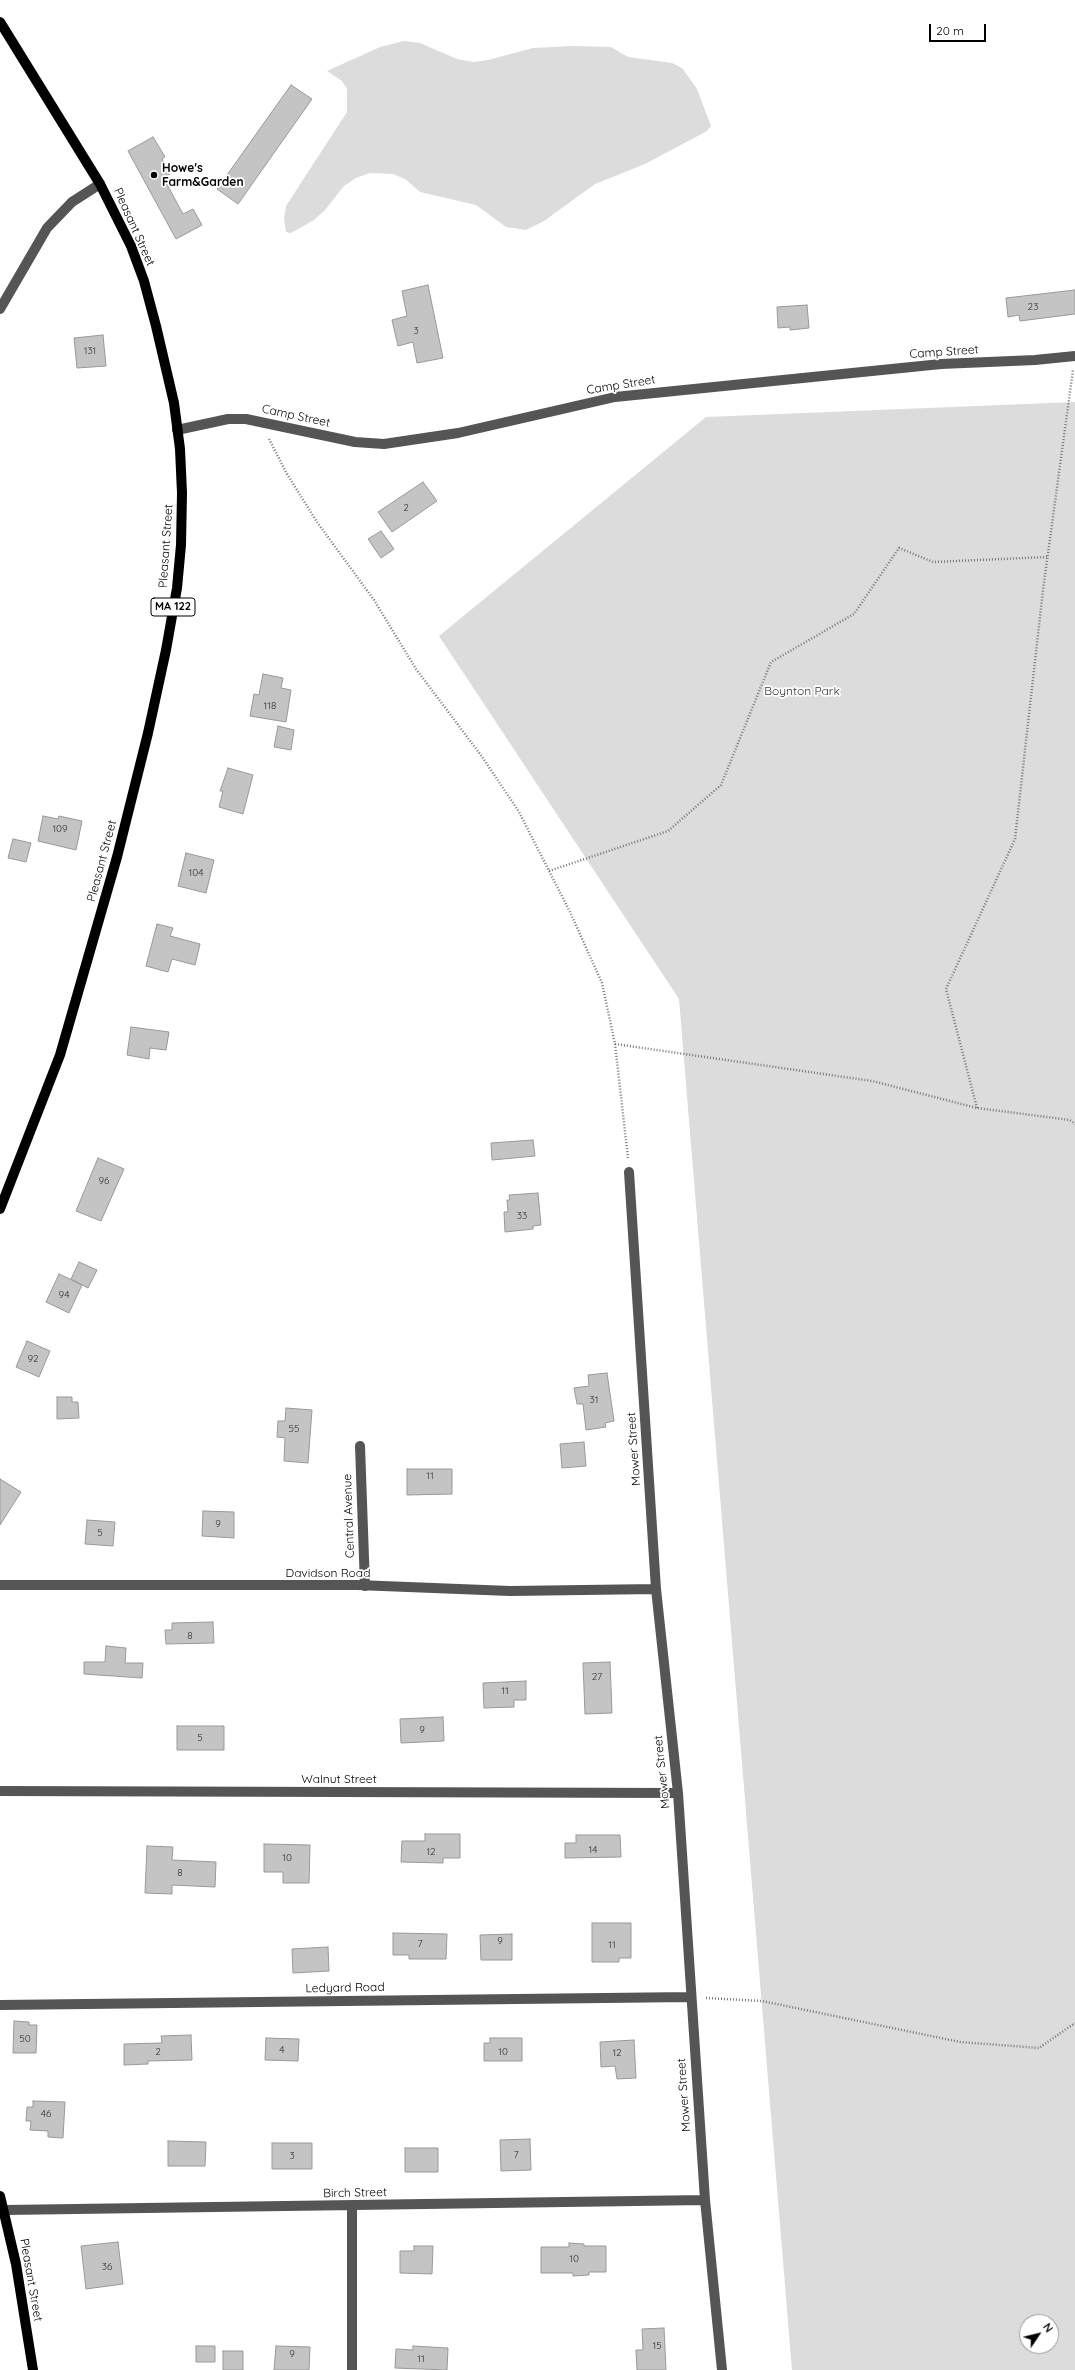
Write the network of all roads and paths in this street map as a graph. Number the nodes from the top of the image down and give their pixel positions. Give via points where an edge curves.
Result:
1 (0, 22) edge
2 (100, 184) junction
3 (0, 309) edge
4 (1075, 356) edge
5 (259, 421) junction
6 (177, 430) junction
7 (1047, 557) junction
8 (549, 871) junction
9 (615, 1044) junction
10 (977, 1108) junction
11 (1075, 1124) edge
12 (629, 1172) joint
13 (0, 1209) edge
14 (360, 1446) dead end
15 (0, 1585) edge
16 (364, 1586) junction
17 (656, 1588) junction
18 (0, 1791) edge
19 (678, 1793) junction
20 (690, 1997) junction
21 (0, 2004) edge
22 (1075, 2023) edge
23 (0, 2196) edge
24 (705, 2200) junction
25 (352, 2206) junction
26 (5, 2210) junction
27 (33, 2370) edge
28 (352, 2370) edge
29 (722, 2370) edge

1 - 2 main road, Pleasant Street / MA 122
2 - 3 street via 72,202 47,228
2 - 6 main road, Pleasant Street / MA 122 via 131,246 144,281 165,366
4 - 5 street, Camp Street via 872,371 615,397 458,433 384,444 355,442
4 - 7 path
5 - 6 street, Camp Street via 228,419
5 - 8 path via 287,474 317,522 374,600 416,669 483,758 519,812
6 - 13 main road, Pleasant Street / MA 122 via 182,493 177,588 148,733 115,864 60,1055
7 - 8 path via 933,562 899,548 854,614 771,662 721,785 668,831
7 - 10 path via 1015,839 946,989
8 - 9 path via 602,983
9 - 10 path via 872,1082
9 - 12 path
10 - 11 path via 1070,1120
12 - 17 street, Mower Street
14 - 16 street, Central Avenue
15 - 16 street, Davidson Road
16 - 17 street, Davidson Road via 510,1591
17 - 19 street, Mower Street
18 - 19 street, Walnut Street
19 - 20 street, Mower Street
20 - 21 street, Ledyard Road
20 - 22 path via 762,2001 960,2042 1039,2048
20 - 24 street, Mower Street
23 - 26 main road, Pleasant Street
24 - 25 street, Birch Street
24 - 29 street, Mower Street
25 - 26 street, Birch Street
25 - 28 street
26 - 27 main road, Pleasant Street

